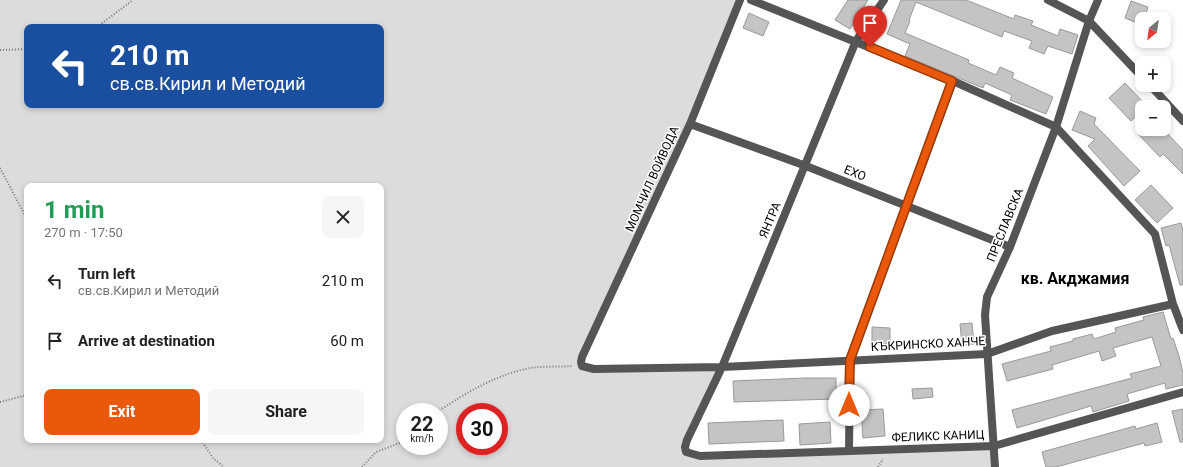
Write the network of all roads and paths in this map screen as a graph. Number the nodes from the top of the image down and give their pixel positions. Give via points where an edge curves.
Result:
1 (133, 0) edge
2 (740, 0) edge
3 (751, 0) edge
4 (884, 0) edge
5 (1048, 0) edge
6 (1098, 0) edge
7 (1089, 21) junction
8 (101, 24) edge
9 (856, 41) junction
10 (24, 49) edge
11 (0, 50) edge
12 (1135, 70) edge
13 (952, 81) junction
14 (1157, 92) edge
15 (1183, 120) edge
16 (690, 124) junction
17 (1056, 126) junction
18 (806, 166) junction
19 (0, 168) edge
20 (906, 206) junction
21 (24, 213) edge
22 (1010, 247) junction
23 (1173, 304) junction
24 (1183, 330) edge
25 (987, 354) junction
26 (850, 360) junction
27 (582, 366) junction
28 (722, 367) junction
29 (1183, 392) edge
30 (24, 396) edge
31 (0, 402) edge
32 (448, 405) edge
33 (203, 443) edge
34 (396, 444) edge
35 (994, 446) junction
36 (849, 451) junction
37 (686, 452) joint
38 (224, 467) edge
39 (362, 467) edge
40 (995, 467) edge

1 - 8 path
2 - 16 street, МОМЧИЛ ВОЙВОДА
3 - 9 street
4 - 9 street, ЯНТРА
5 - 7 street
6 - 7 street, ПРЕСЛАВСКА
7 - 12 street
7 - 17 street, ПРЕСЛАВСКА
9 - 13 street
9 - 18 street, ЯНТРА
10 - 11 path
13 - 17 street
13 - 20 street
14 - 15 street
16 - 18 street, ЕХО
16 - 27 street, МОМЧИЛ ВОЙВОДА via 582,357
17 - 22 street, ПРЕСЛАВСКА
17 - 23 street via 1155,234
18 - 20 street, ЕХО
18 - 28 street, ЯНТРА
19 - 21 path
20 - 22 street, ЕХО
20 - 26 street
22 - 25 street, ПРЕСЛАВСКА via 987,297
23 - 24 street
23 - 25 street, КЪКРИНСКО ХАНЧЕ via 1052,331
25 - 26 street, КЪКРИНСКО ХАНЧЕ
25 - 35 street, ПРЕСЛАВСКА
26 - 28 street, КЪКРИНСКО ХАНЧЕ
26 - 36 street
27 - 28 street, КЪКРИНСКО ХАНЧЕ via 594,369
27 - 32 path via 530,368 502,376
28 - 37 street, ЯНТРА via 687,440
29 - 35 street, ФЕЛИКС КАНИЦ
30 - 31 path
33 - 38 path via 213,458
34 - 39 path via 376,452
35 - 36 street, ФЕЛИКС КАНИЦ
35 - 40 street, ПРЕСЛАВСКА
36 - 37 street, ФЕЛИКС КАНИЦ via 700,456

